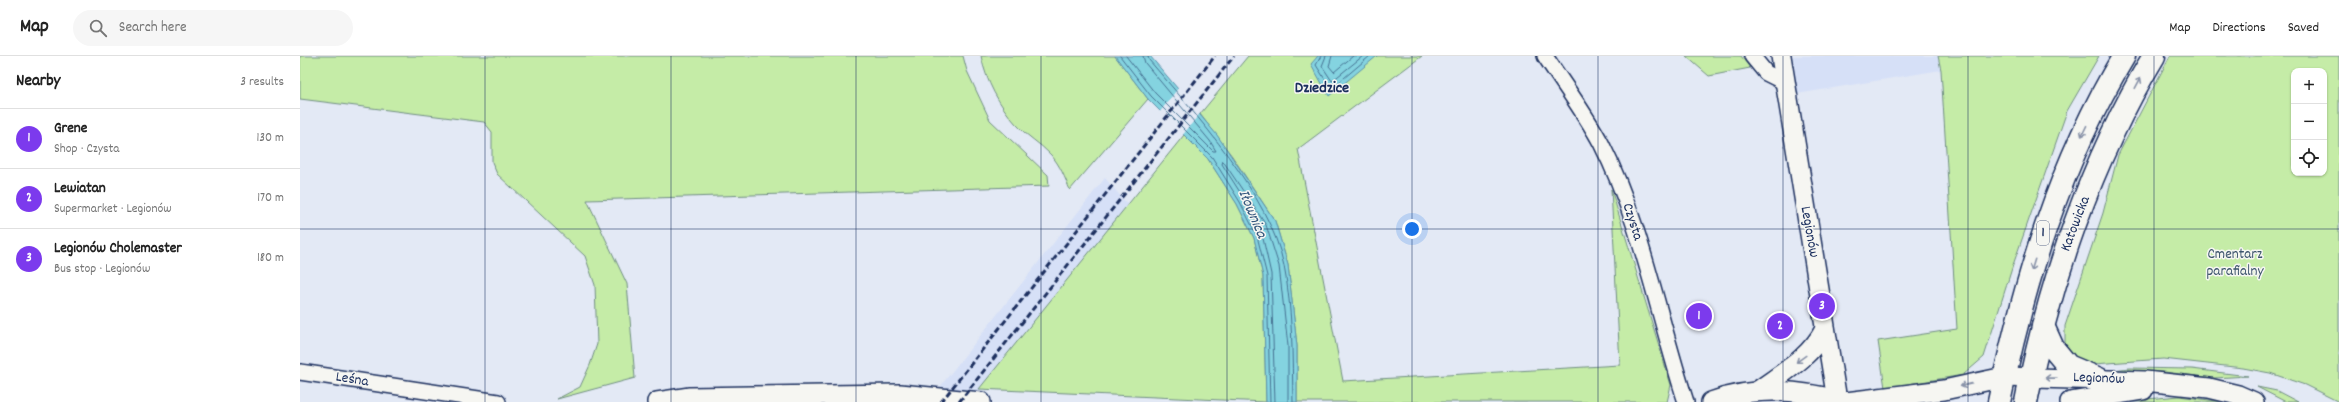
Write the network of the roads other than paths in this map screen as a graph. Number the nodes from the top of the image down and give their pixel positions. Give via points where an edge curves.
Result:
1 (1546, 56) edge
2 (1752, 56) edge
3 (1781, 56) edge
4 (2124, 56) edge
5 (2154, 56) edge
6 (1786, 83) junction
7 (2043, 326) junction
8 (1825, 329) junction
9 (300, 372) edge
10 (2004, 377) junction
11 (2031, 377) junction
12 (2100, 379) junction
13 (2186, 387) junction
14 (1759, 390) junction
15 (1842, 401) edge
16 (498, 402) edge
17 (657, 402) edge
18 (981, 402) edge
19 (1686, 402) edge
20 (1711, 402) edge
21 (1999, 402) edge
22 (2026, 402) edge
23 (2070, 402) edge
24 (2254, 402) edge

1 - 19 street, Czysta via 1600,142 1619,183
2 - 6 street via 1766,73
3 - 6 street, Legionów
4 -> 10 main road, Katowicka / 1 via 2082,135 2047,222 2025,292
7 -> 5 main road, Katowicka / 1 via 2068,245 2089,191 2124,111
6 - 8 street, Legionów
7 - 11 main road, Katowicka / 1
7 - 12 main road via 2053,348 2068,366
8 -> 14 street via 1817,345 1807,355
8 - 15 street, Legionów
9 - 16 street, Leśna
10 - 11 street, Legionów
10 -> 15 street, Legionów via 1944,390
10 - 21 main road, Katowicka / 1
12 -> 11 street, Legionów
11 - 22 main road, Katowicka / 1
12 - 13 street, Legionów
13 - 23 street, Legionów via 2136,390
13 - 24 street, Legionów via 2208,388 2238,395
14 - 15 street via 1787,391
14 - 20 street via 1735,393
17 - 18 street via 712,396 900,394

